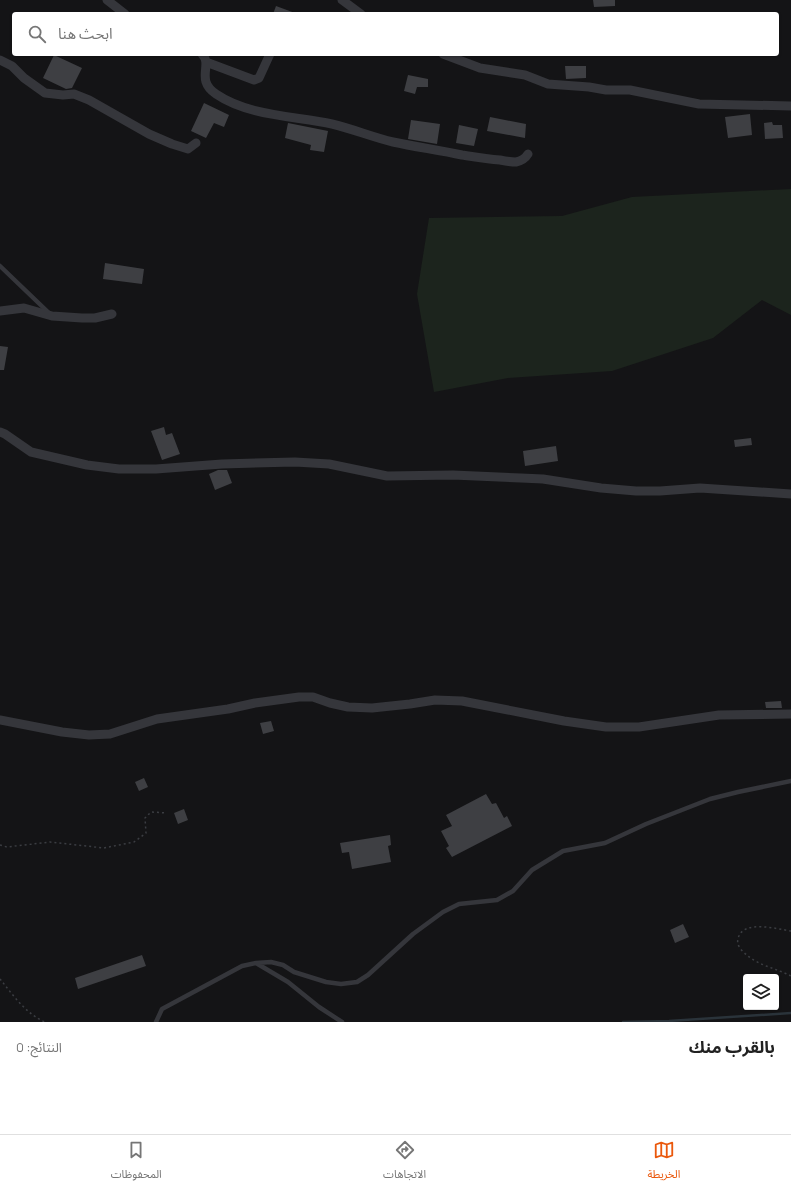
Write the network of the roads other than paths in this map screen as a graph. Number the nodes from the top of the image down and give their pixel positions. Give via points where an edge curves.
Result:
1 (107, 0) edge
2 (342, 0) edge
3 (122, 12) edge
4 (359, 12) edge
5 (269, 56) edge
6 (447, 56) edge
7 (204, 58) edge
8 (0, 60) edge
9 (791, 106) edge
10 (196, 142) dead end
11 (528, 154) dead end
12 (0, 266) edge
13 (0, 311) edge
14 (112, 314) dead end
15 (52, 316) junction
16 (0, 432) edge
17 (791, 494) edge
18 (791, 714) edge
19 (0, 720) edge
20 (791, 781) edge
21 (256, 963) junction
22 (156, 1022) edge
23 (342, 1022) edge

1 - 3 street
2 - 4 street
5 - 7 street via 259,78 254,80
6 - 9 street via 480,68 525,75 548,84 630,90 699,104
7 - 11 street via 205,81 215,94 238,105 274,116 333,124 392,142 480,158 516,162
8 - 10 street via 12,66 45,93 74,94 89,100 148,134 172,144 188,149
12 - 15 lane
13 - 15 street via 24,308
14 - 15 street via 95,318
16 - 17 street via 31,452 119,470 295,462 329,464 387,476 521,478 636,491 700,488
18 - 19 street via 719,715 639,727 606,727 462,701 435,700 372,708 348,707 313,697 299,696 157,719 110,734 62,732
20 - 21 lane via 710,799 606,843 563,850 532,870 513,891 498,900 459,904 443,912 357,982 326,982 294,972 283,965 270,962
21 - 22 lane via 242,966 162,1009
21 - 23 lane via 288,982

